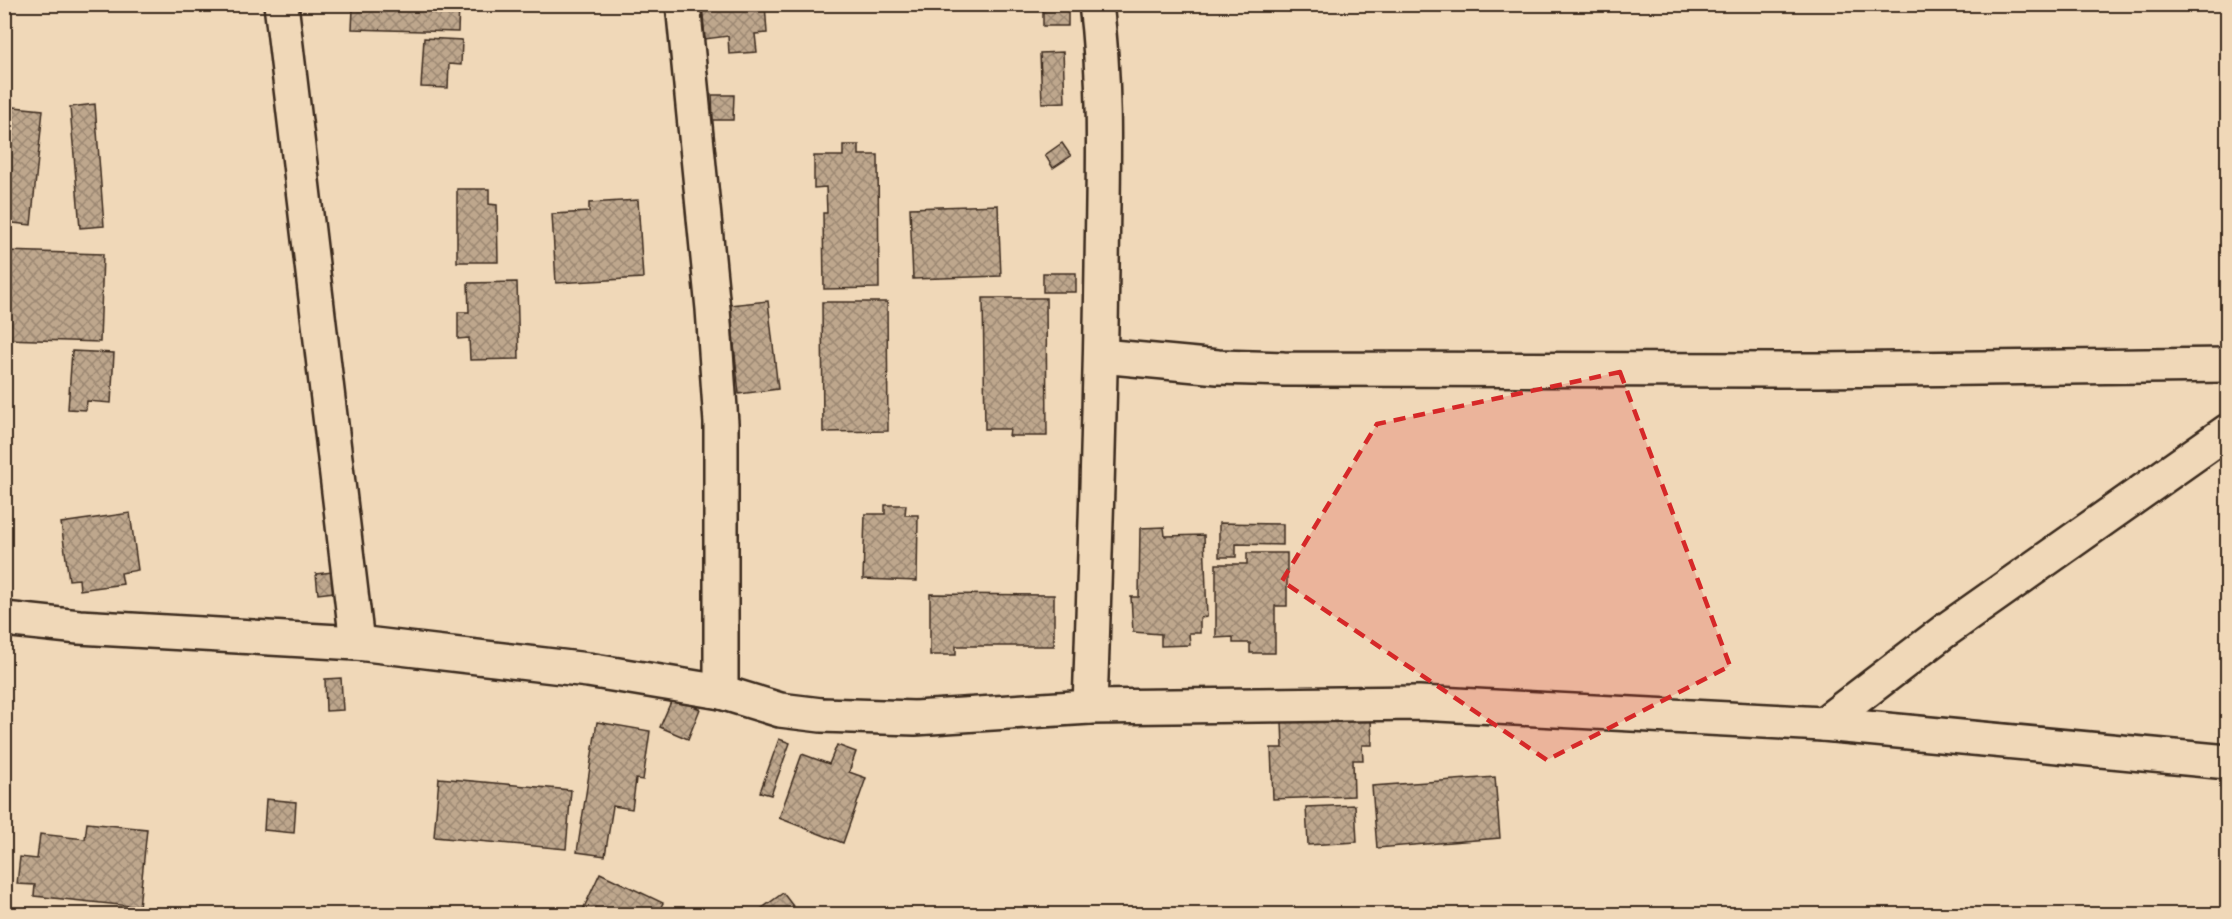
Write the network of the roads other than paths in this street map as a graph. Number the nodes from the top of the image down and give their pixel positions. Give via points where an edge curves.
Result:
1 (281, 4) edge
2 (683, 4) edge
3 (1096, 4) edge
4 (1101, 356) junction
5 (2228, 365) edge
6 (2228, 431) edge
7 (4, 619) edge
8 (357, 643) junction
9 (722, 692) junction
10 (1090, 708) junction
11 (1823, 724) junction
12 (2228, 762) edge

1 - 8 street
2 - 9 street via 721,423
3 - 4 street via 1101,38 1103,167
4 - 5 street via 1284,369 1819,370
4 - 10 street
6 - 11 street via 1946,630
7 - 8 street
8 - 9 street via 588,670
9 - 10 street via 780,710 821,715 915,718
10 - 11 street via 1419,703
11 - 12 street

